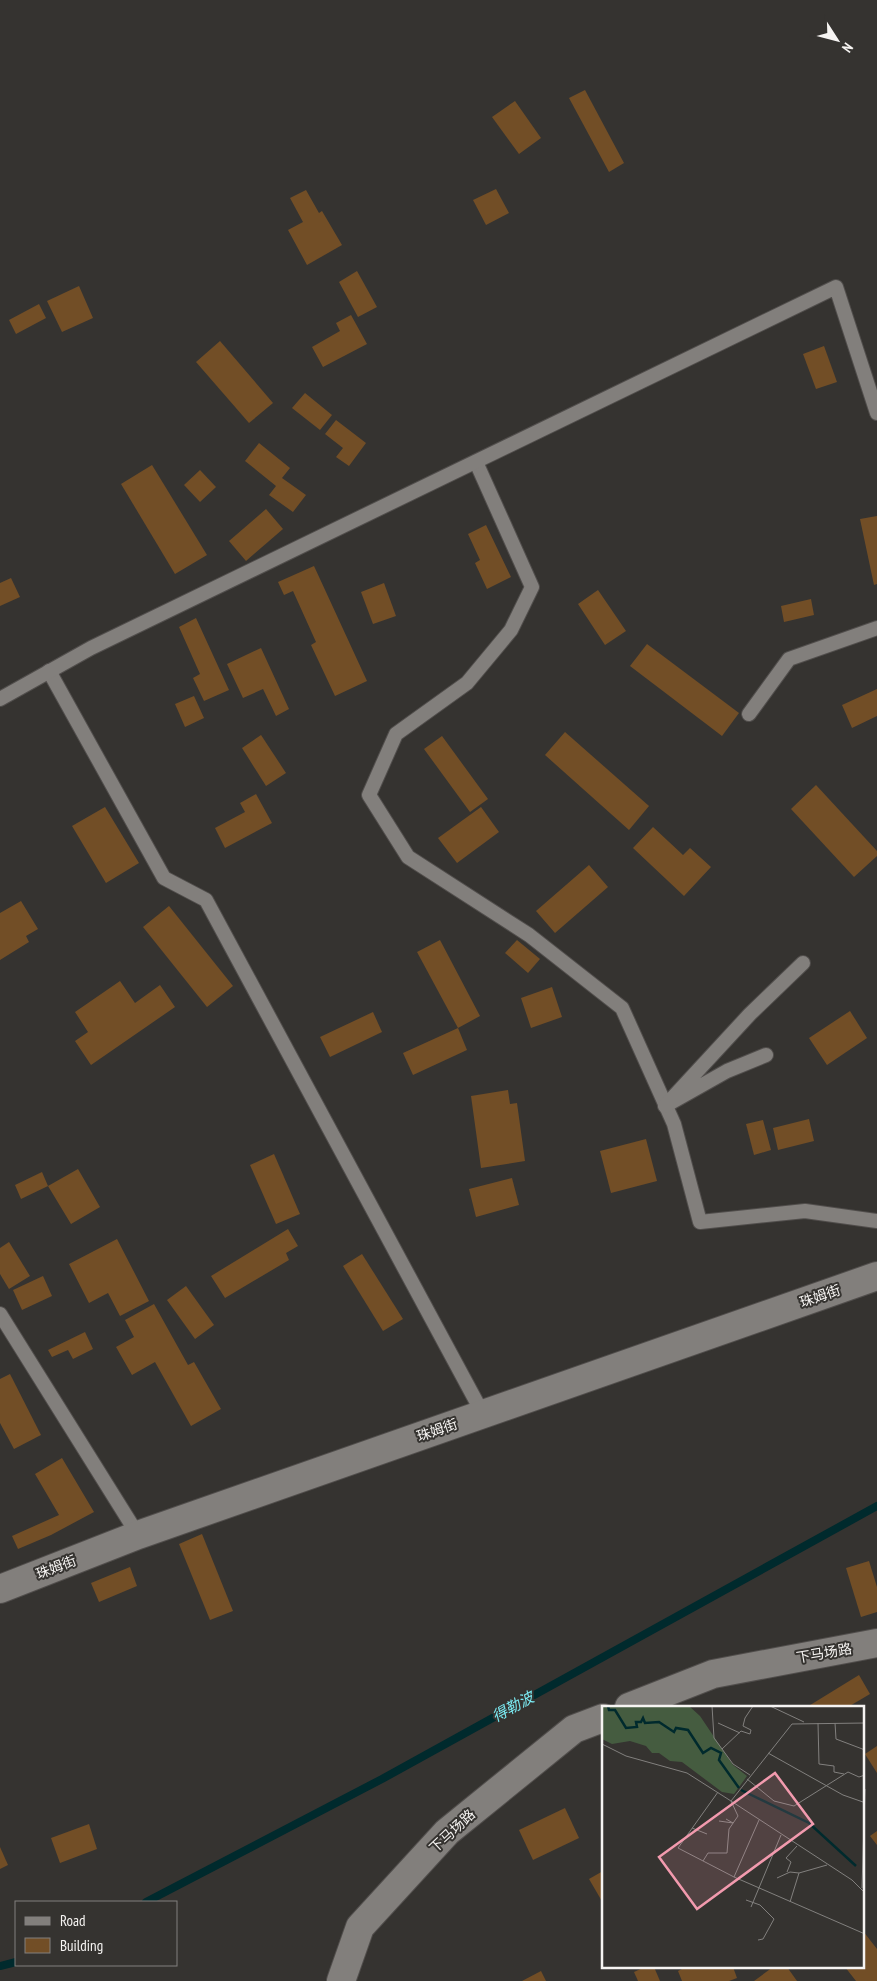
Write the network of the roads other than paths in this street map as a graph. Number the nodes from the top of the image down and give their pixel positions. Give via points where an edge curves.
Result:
1 (877, 413) edge
2 (476, 462) junction
3 (877, 628) edge
4 (49, 671) junction
5 (0, 699) edge
6 (749, 714) dead end
7 (803, 962) dead end
8 (766, 1055) dead end
9 (665, 1106) junction
10 (877, 1221) edge
11 (877, 1276) edge
12 (0, 1314) edge
13 (483, 1414) junction
14 (138, 1535) junction
15 (0, 1589) edge
16 (877, 1644) edge
17 (632, 1706) edge
18 (602, 1718) edge
19 (341, 1981) edge

1 - 2 lane via 836,287
2 - 4 lane
2 - 9 lane via 532,587 511,630 467,684 396,734 370,795 408,857 529,935 622,1008
3 - 6 lane via 789,659
4 - 5 lane
4 - 13 lane via 164,878 206,900
7 - 9 lane
8 - 9 lane
9 - 10 lane via 674,1124 700,1222 805,1211
11 - 13 main road, 珠姆街
12 - 14 lane
13 - 14 main road, 珠姆街
14 - 15 main road, 珠姆街
16 - 17 main road, 下马场路 via 713,1674
18 - 19 main road, 下马场路 via 574,1729 447,1832 360,1927

